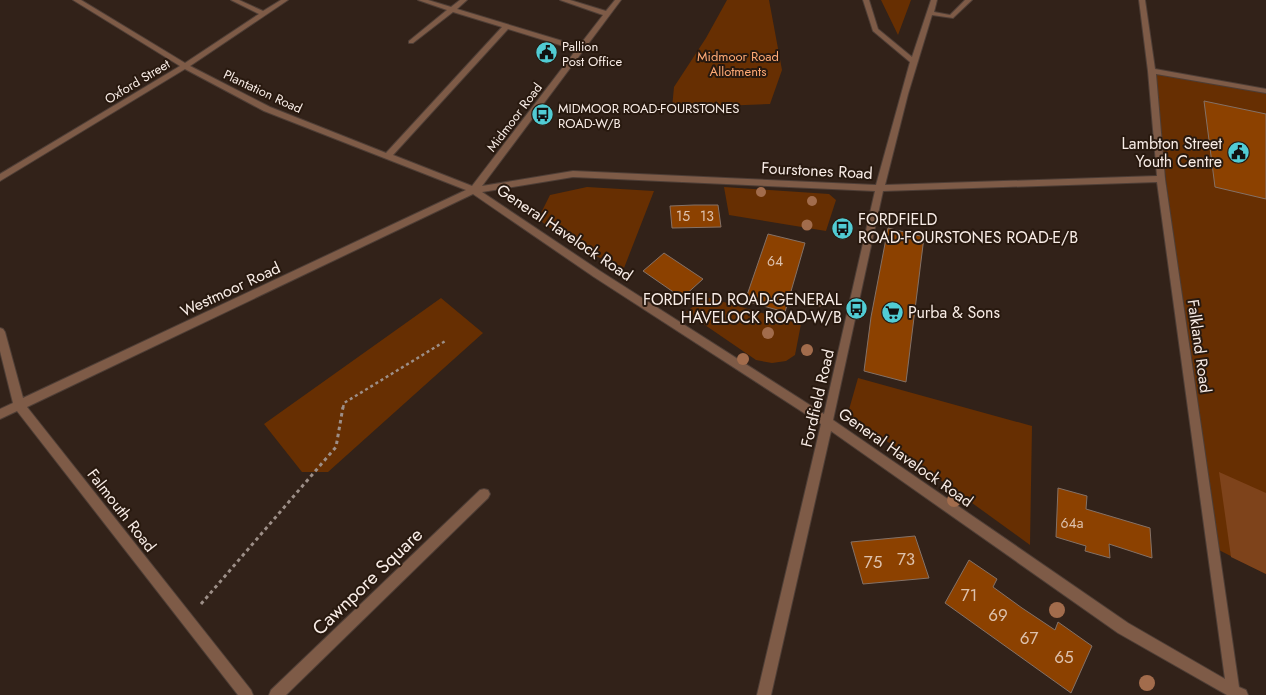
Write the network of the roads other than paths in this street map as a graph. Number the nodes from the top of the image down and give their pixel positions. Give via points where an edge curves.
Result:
1 (76, 0) edge
2 (234, 0) edge
3 (285, 0) edge
4 (421, 0) edge
5 (464, 0) edge
6 (563, 0) edge
7 (618, 0) edge
8 (866, 0) edge
9 (934, 0) edge
10 (969, 0) edge
11 (1142, 0) edge
12 (452, 10) junction
13 (930, 13) junction
14 (264, 14) junction
15 (607, 14) junction
16 (507, 26) junction
17 (411, 42) dead end
18 (580, 49) junction
19 (913, 61) junction
20 (185, 66) junction
21 (1152, 72) junction
22 (1266, 91) edge
23 (388, 156) junction
24 (0, 178) edge
25 (1161, 179) junction
26 (878, 188) junction
27 (474, 190) junction
28 (0, 332) edge
29 (19, 405) junction
30 (0, 414) edge
31 (828, 422) junction
32 (484, 494) dead end
33 (1236, 693) edge
34 (246, 695) edge
35 (276, 695) edge
36 (764, 695) edge

1 - 20 street, Plantation Road
2 - 14 street
3 - 14 street, Oxford Street
4 - 12 street
5 - 12 street
6 - 15 street
7 - 15 street, Midmoor Road
8 - 19 street via 875,30
9 - 13 street, Fordfield Road
10 - 13 street via 951,17
11 - 21 street, Falkland Road
12 - 16 street
12 - 17 street
13 - 19 street, Fordfield Road
14 - 20 street, Oxford Street
15 - 18 street, Midmoor Road
16 - 18 street
16 - 23 street
18 - 27 street, Midmoor Road
19 - 26 street, Fordfield Road
20 - 23 street, Plantation Road via 267,109
20 - 24 street, Oxford Street
21 - 22 street
21 - 25 street, Falkland Road
23 - 27 street, Plantation Road
25 - 26 street, Fourstones Road
25 - 33 street, Falkland Road
26 - 27 street, Fourstones Road via 573,174
26 - 31 street, Fordfield Road
27 - 29 street, Westmoor Road
27 - 31 street, General Havelock Road via 597,274
28 - 29 street, Falmouth Road
29 - 30 street, Westmoor Road
29 - 34 street, Falmouth Road
31 - 33 street, General Havelock Road via 1123,628
31 - 36 street, Fordfield Road
32 - 35 street, Cawnpore Square

